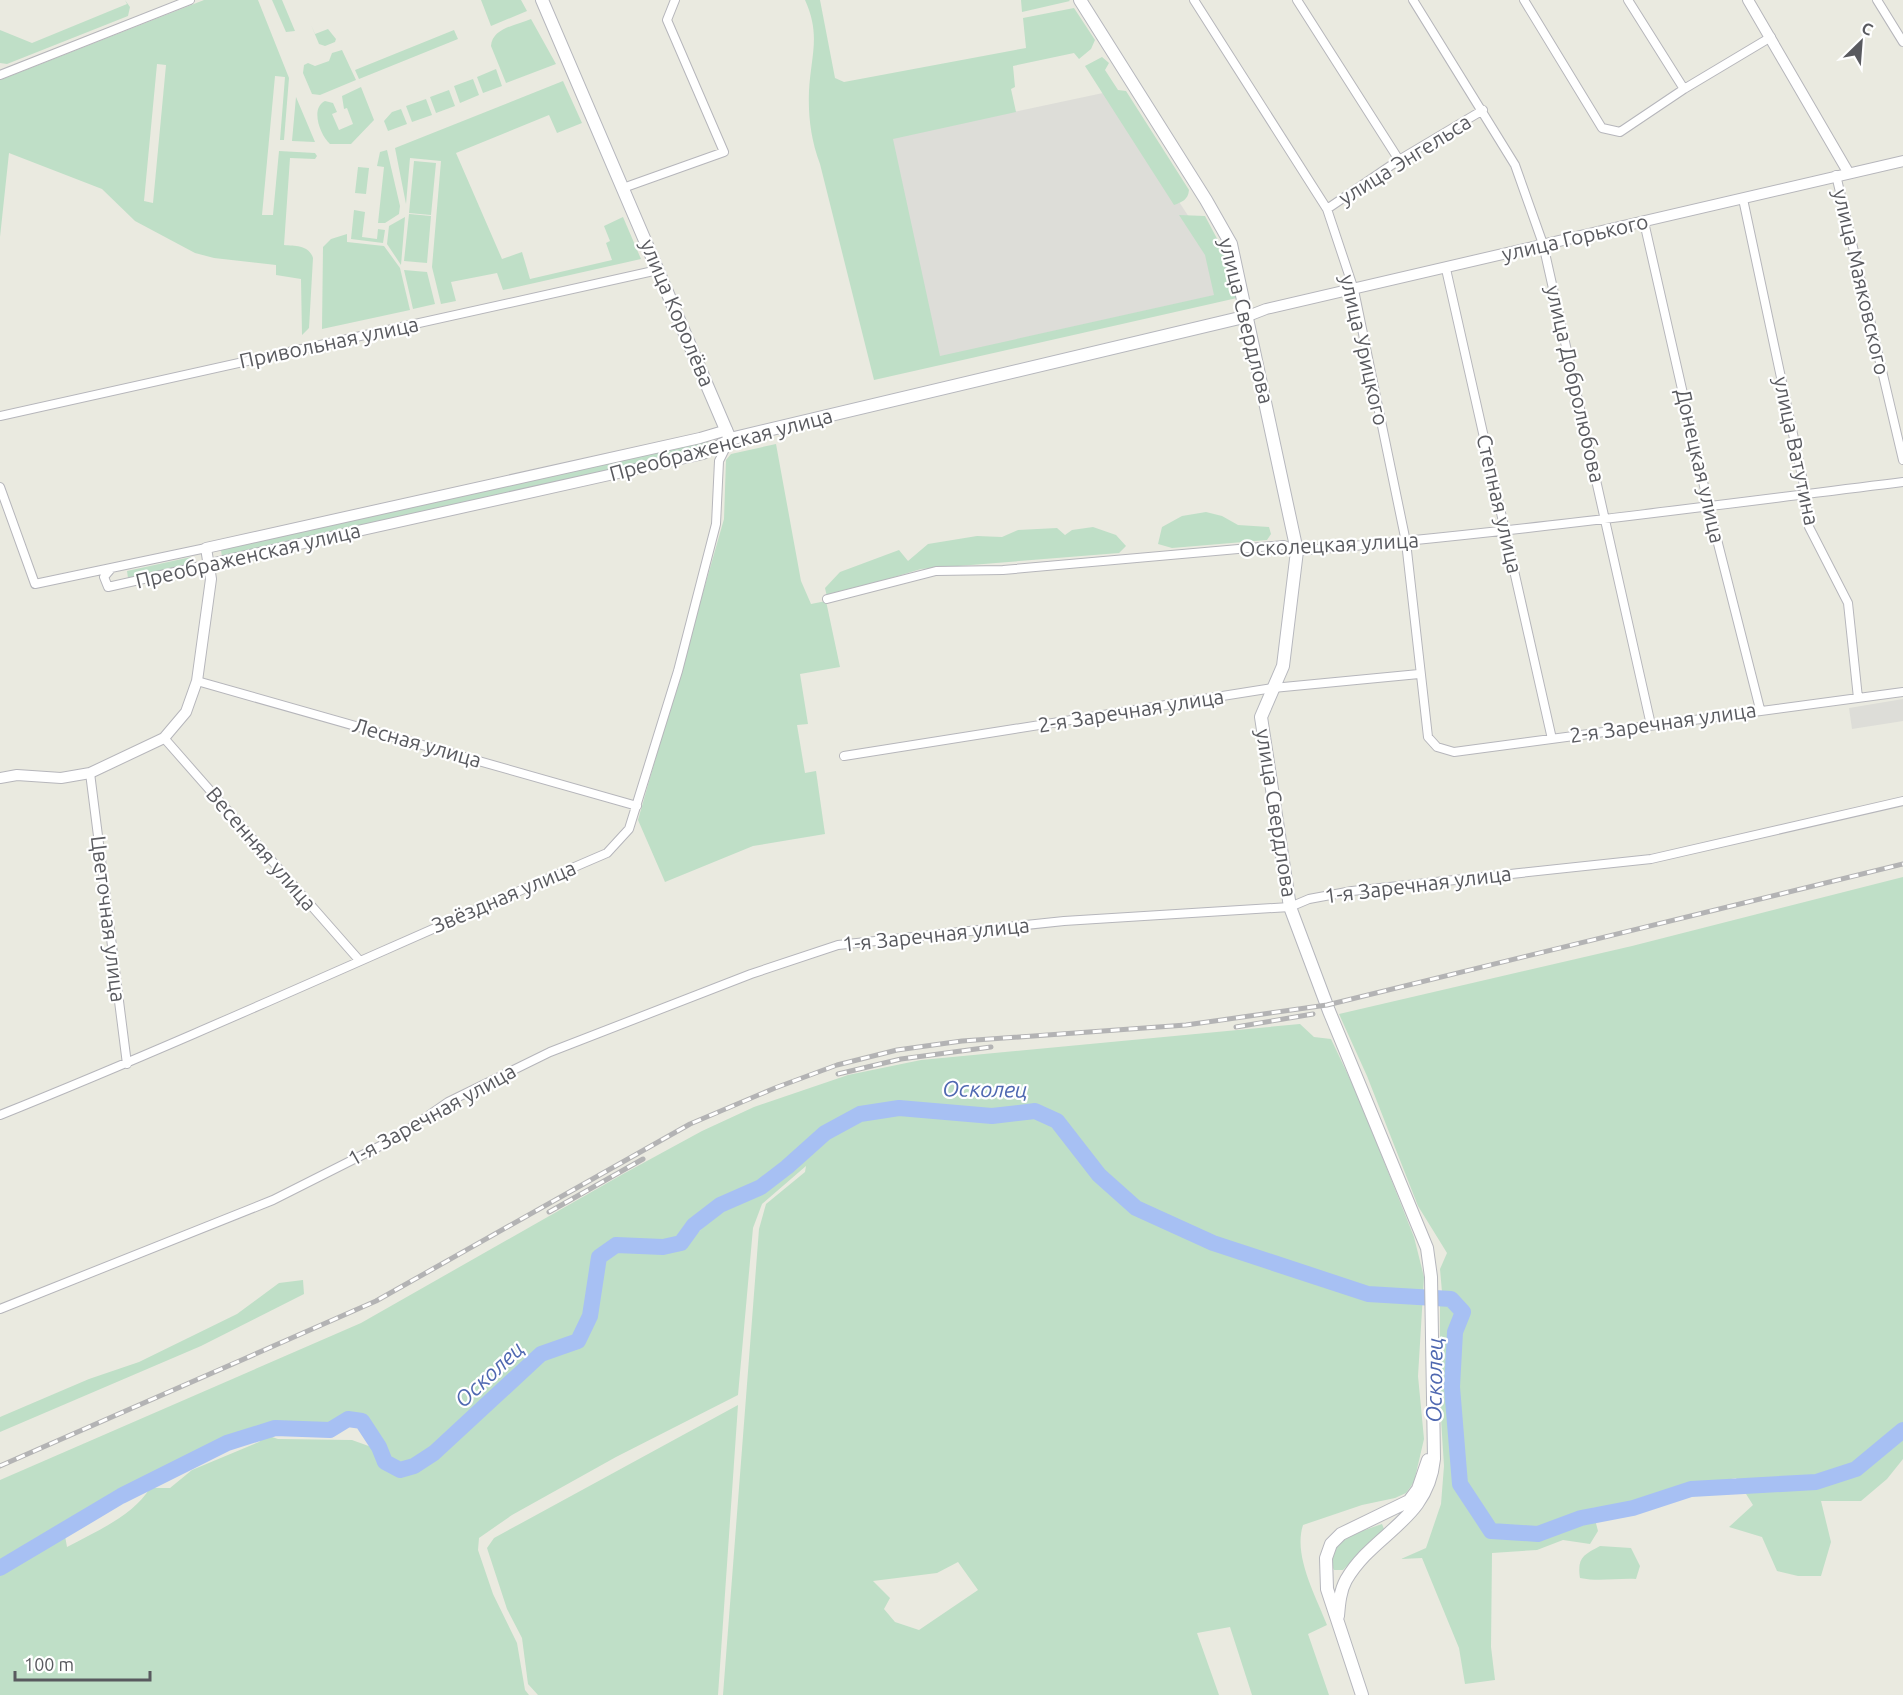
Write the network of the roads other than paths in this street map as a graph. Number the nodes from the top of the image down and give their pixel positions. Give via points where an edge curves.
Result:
1 (190, 0) edge
2 (542, 0) edge
3 (675, 0) edge
4 (1080, 0) edge
5 (1194, 0) edge
6 (1297, 0) edge
7 (1413, 0) edge
8 (1524, 0) edge
9 (1628, 0) edge
10 (1748, 0) edge
11 (1877, 0) edge
12 (1771, 37) junction
13 (1903, 42) edge
14 (0, 75) edge
15 (1683, 89) junction
16 (1483, 110) junction
17 (1400, 160) junction
18 (1903, 161) edge
19 (1848, 172) junction
20 (1836, 175) junction
21 (623, 188) junction
22 (1743, 199) junction
23 (1327, 209) junction
24 (1644, 222) junction
25 (1543, 244) junction
26 (1446, 269) junction
27 (658, 270) junction
28 (1353, 290) junction
29 (1248, 316) junction
30 (0, 416) edge
31 (728, 434) junction
32 (1903, 460) edge
33 (1903, 482) edge
34 (0, 487) edge
35 (1806, 495) junction
36 (1709, 508) junction
37 (1605, 518) junction
38 (1506, 531) junction
39 (1406, 542) junction
40 (206, 548) junction
41 (1297, 551) junction
42 (210, 564) junction
43 (111, 569) junction
44 (827, 599) dead end
45 (1419, 674) junction
46 (197, 681) junction
47 (1273, 688) junction
48 (1903, 692) edge
49 (1858, 698) junction
50 (1760, 709) junction
51 (1650, 724) junction
52 (1428, 737) joint
53 (164, 738) junction
54 (1552, 739) junction
55 (844, 756) dead end
56 (90, 773) junction
57 (0, 778) edge
58 (1903, 801) edge
59 (637, 806) junction
60 (1290, 907) junction
61 (358, 960) junction
62 (127, 1064) junction
63 (0, 1115) edge
64 (0, 1309) edge
65 (1432, 1438) junction
66 (1338, 1616) junction
67 (1362, 1695) edge

1 - 14 street
2 - 21 main road, улица Королёва
3 - 21 street via 667,20 724,152
4 - 29 main road, улица Свердлова via 1231,244
5 - 23 street, улица Урицкого
6 - 17 street
7 - 16 street, улица Добролюбова
8 - 15 street via 1602,128 1620,132
9 - 15 street
10 - 12 street, улица Маяковского
11 - 13 street
12 - 15 street
12 - 19 street, улица Маяковского
16 - 17 street, улица Энгельса
16 - 25 street, улица Добролюбова via 1515,165
17 - 23 street, улица Энгельса
18 - 19 street, улица Горького
19 - 20 street, улица Горького
20 - 22 street, улица Горького
20 - 32 street, улица Маяковского
21 - 27 main road, улица Королёва
22 - 24 street, улица Горького
22 - 35 street, улица Ватутина
23 - 28 street, улица Урицкого
24 - 25 street, улица Горького
24 - 36 street, Донецкая улица
25 - 26 street, улица Горького
25 - 37 street, улица Добролюбова
26 - 28 street, улица Горького
26 - 38 street, Степная улица
27 - 30 street, Привольная улица
27 - 31 main road, улица Королёва
28 - 29 street, улица Горького
28 - 39 street, улица Урицкого
29 - 31 main road, Преображенская улица
29 - 41 main road, улица Свердлова
31 - 40 street, Преображенская улица
31 - 42 street, Преображенская улица via 703,454
31 - 59 street, Звёздная улица via 719,461 713,536
33 - 35 street, Осколецкая улица
34 - 43 street, Преображенская улица via 35,584
35 - 36 street, Осколецкая улица
35 - 49 street, улица Ватутина via 1809,527 1848,603
36 - 37 street, Осколецкая улица
36 - 50 street, Донецкая улица
37 - 38 street, Осколецкая улица
37 - 51 street, улица Добролюбова
38 - 39 street, Осколецкая улица
38 - 54 street, Степная улица
39 - 41 street, Осколецкая улица
39 - 45 street, улица Урицкого
40 - 42 street
40 - 43 street, Преображенская улица
41 - 44 street, Осколецкая улица via 1284,545 1003,570 936,571
41 - 47 main road, улица Свердлова via 1283,666
42 - 43 street, Преображенская улица via 108,588 104,577
42 - 46 street
45 - 47 street, 2-я Заречная улица
45 - 52 street, улица Урицкого
46 - 53 street via 186,712
46 - 59 street, Лесная улица
47 - 55 street, 2-я Заречная улица
47 - 60 main road, улица Свердлова via 1261,717
48 - 49 street, 2-я Заречная улица
49 - 50 street, 2-я Заречная улица
50 - 51 street, 2-я Заречная улица
51 - 54 street, 2-я Заречная улица
52 - 54 street, 2-я Заречная улица via 1437,747 1454,752
53 - 56 street
53 - 61 street, Весенняя улица
56 - 57 street
56 - 62 street, Цветочная улица
58 - 60 street, 1-я Заречная улица via 1651,859 1352,891
59 - 61 street, Звёздная улица via 629,829 607,853
60 - 64 street, 1-я Заречная улица via 1064,921 838,945 751,974 550,1052 448,1102 396,1138 273,1200
60 - 65 main road, улица Свердлова via 1427,1248 1431,1277
61 - 62 street, Звёздная улица
62 - 63 street, Звёздная улица
65 - 66 main road, улица Свердлова via 1433,1469 1423,1499 1346,1581
65 - 66 main road, улица Свердлова via 1419,1489 1409,1501 1341,1534 1331,1544 1325,1574
66 - 67 main road, улица Свердлова

